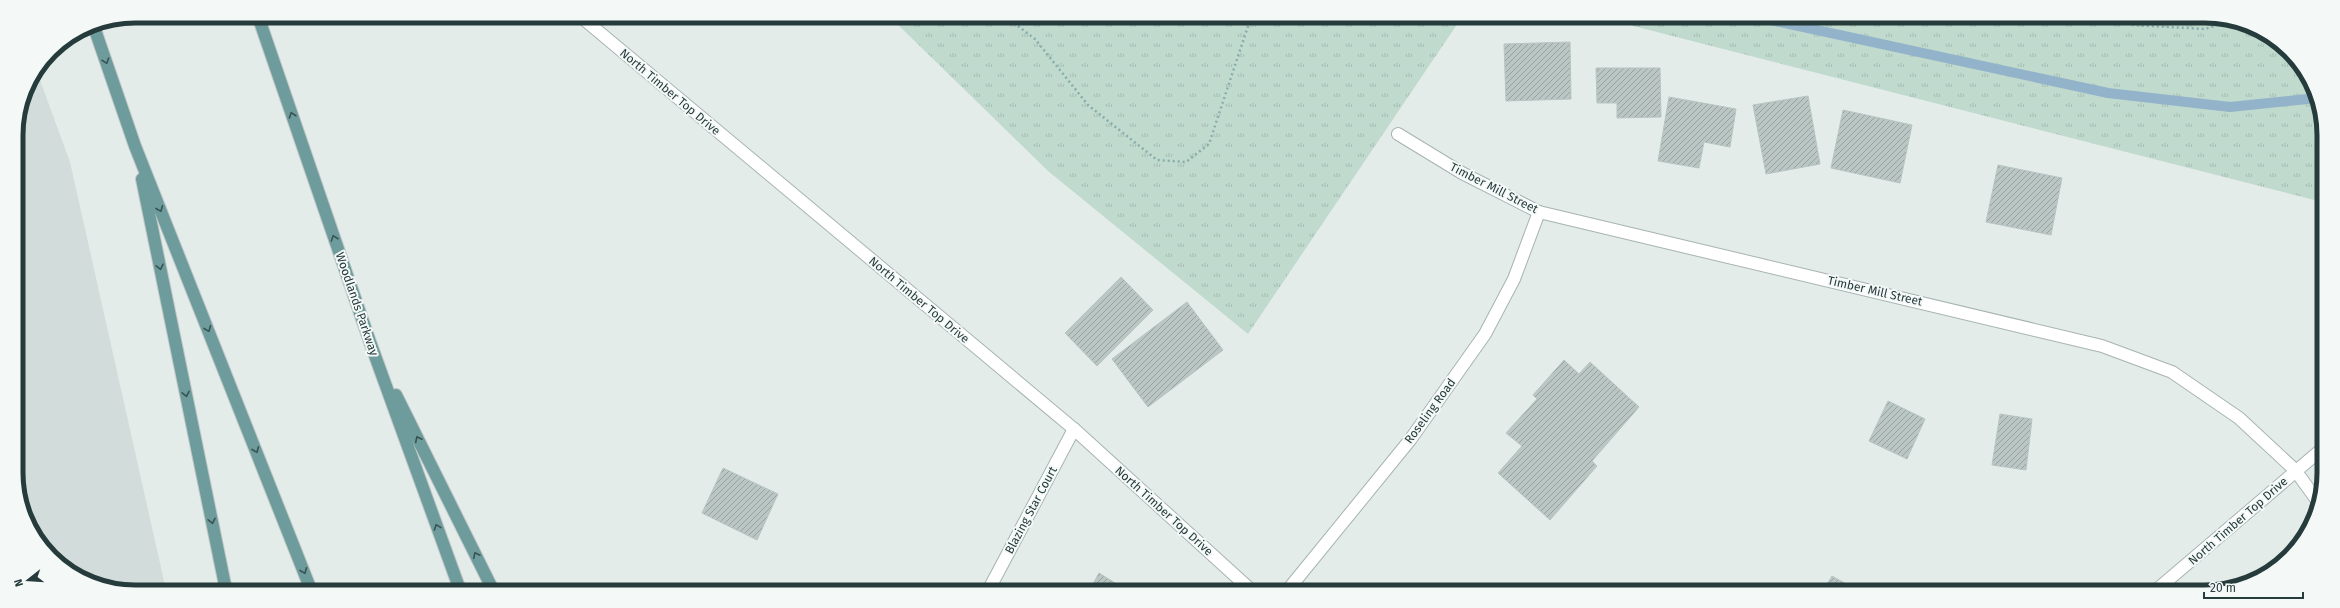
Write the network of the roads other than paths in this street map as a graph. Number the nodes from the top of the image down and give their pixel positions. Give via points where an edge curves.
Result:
1 (260, 23) edge
2 (588, 23) edge
3 (96, 30) edge
4 (1398, 134) dead end
5 (135, 146) junction
6 (1540, 212) junction
7 (370, 342) junction
8 (1074, 429) junction
9 (2317, 453) edge
10 (2295, 470) junction
11 (2314, 497) edge
12 (225, 585) edge
13 (309, 585) edge
14 (458, 585) edge
15 (491, 585) edge
16 (991, 585) edge
17 (1245, 585) edge
18 (1292, 585) edge
19 (2163, 585) edge

7 -> 1 main road, Woodlands Parkway
2 - 8 street, North Timber Top Drive
3 -> 5 main road
4 - 6 street, Timber Mill Street via 1462,173
5 -> 12 main road
5 -> 13 main road
6 - 10 street, Timber Mill Street via 2102,346 2172,372 2238,418
6 - 18 street, Roseling Road via 1514,279 1485,334 1410,440
14 -> 7 main road, Woodlands Parkway
15 -> 7 main road
8 - 16 street, Blazing Star Court
8 - 17 street, North Timber Top Drive
9 - 10 street, North Timber Top Drive
10 - 11 street, Timber Mill Street
10 - 19 street, North Timber Top Drive

